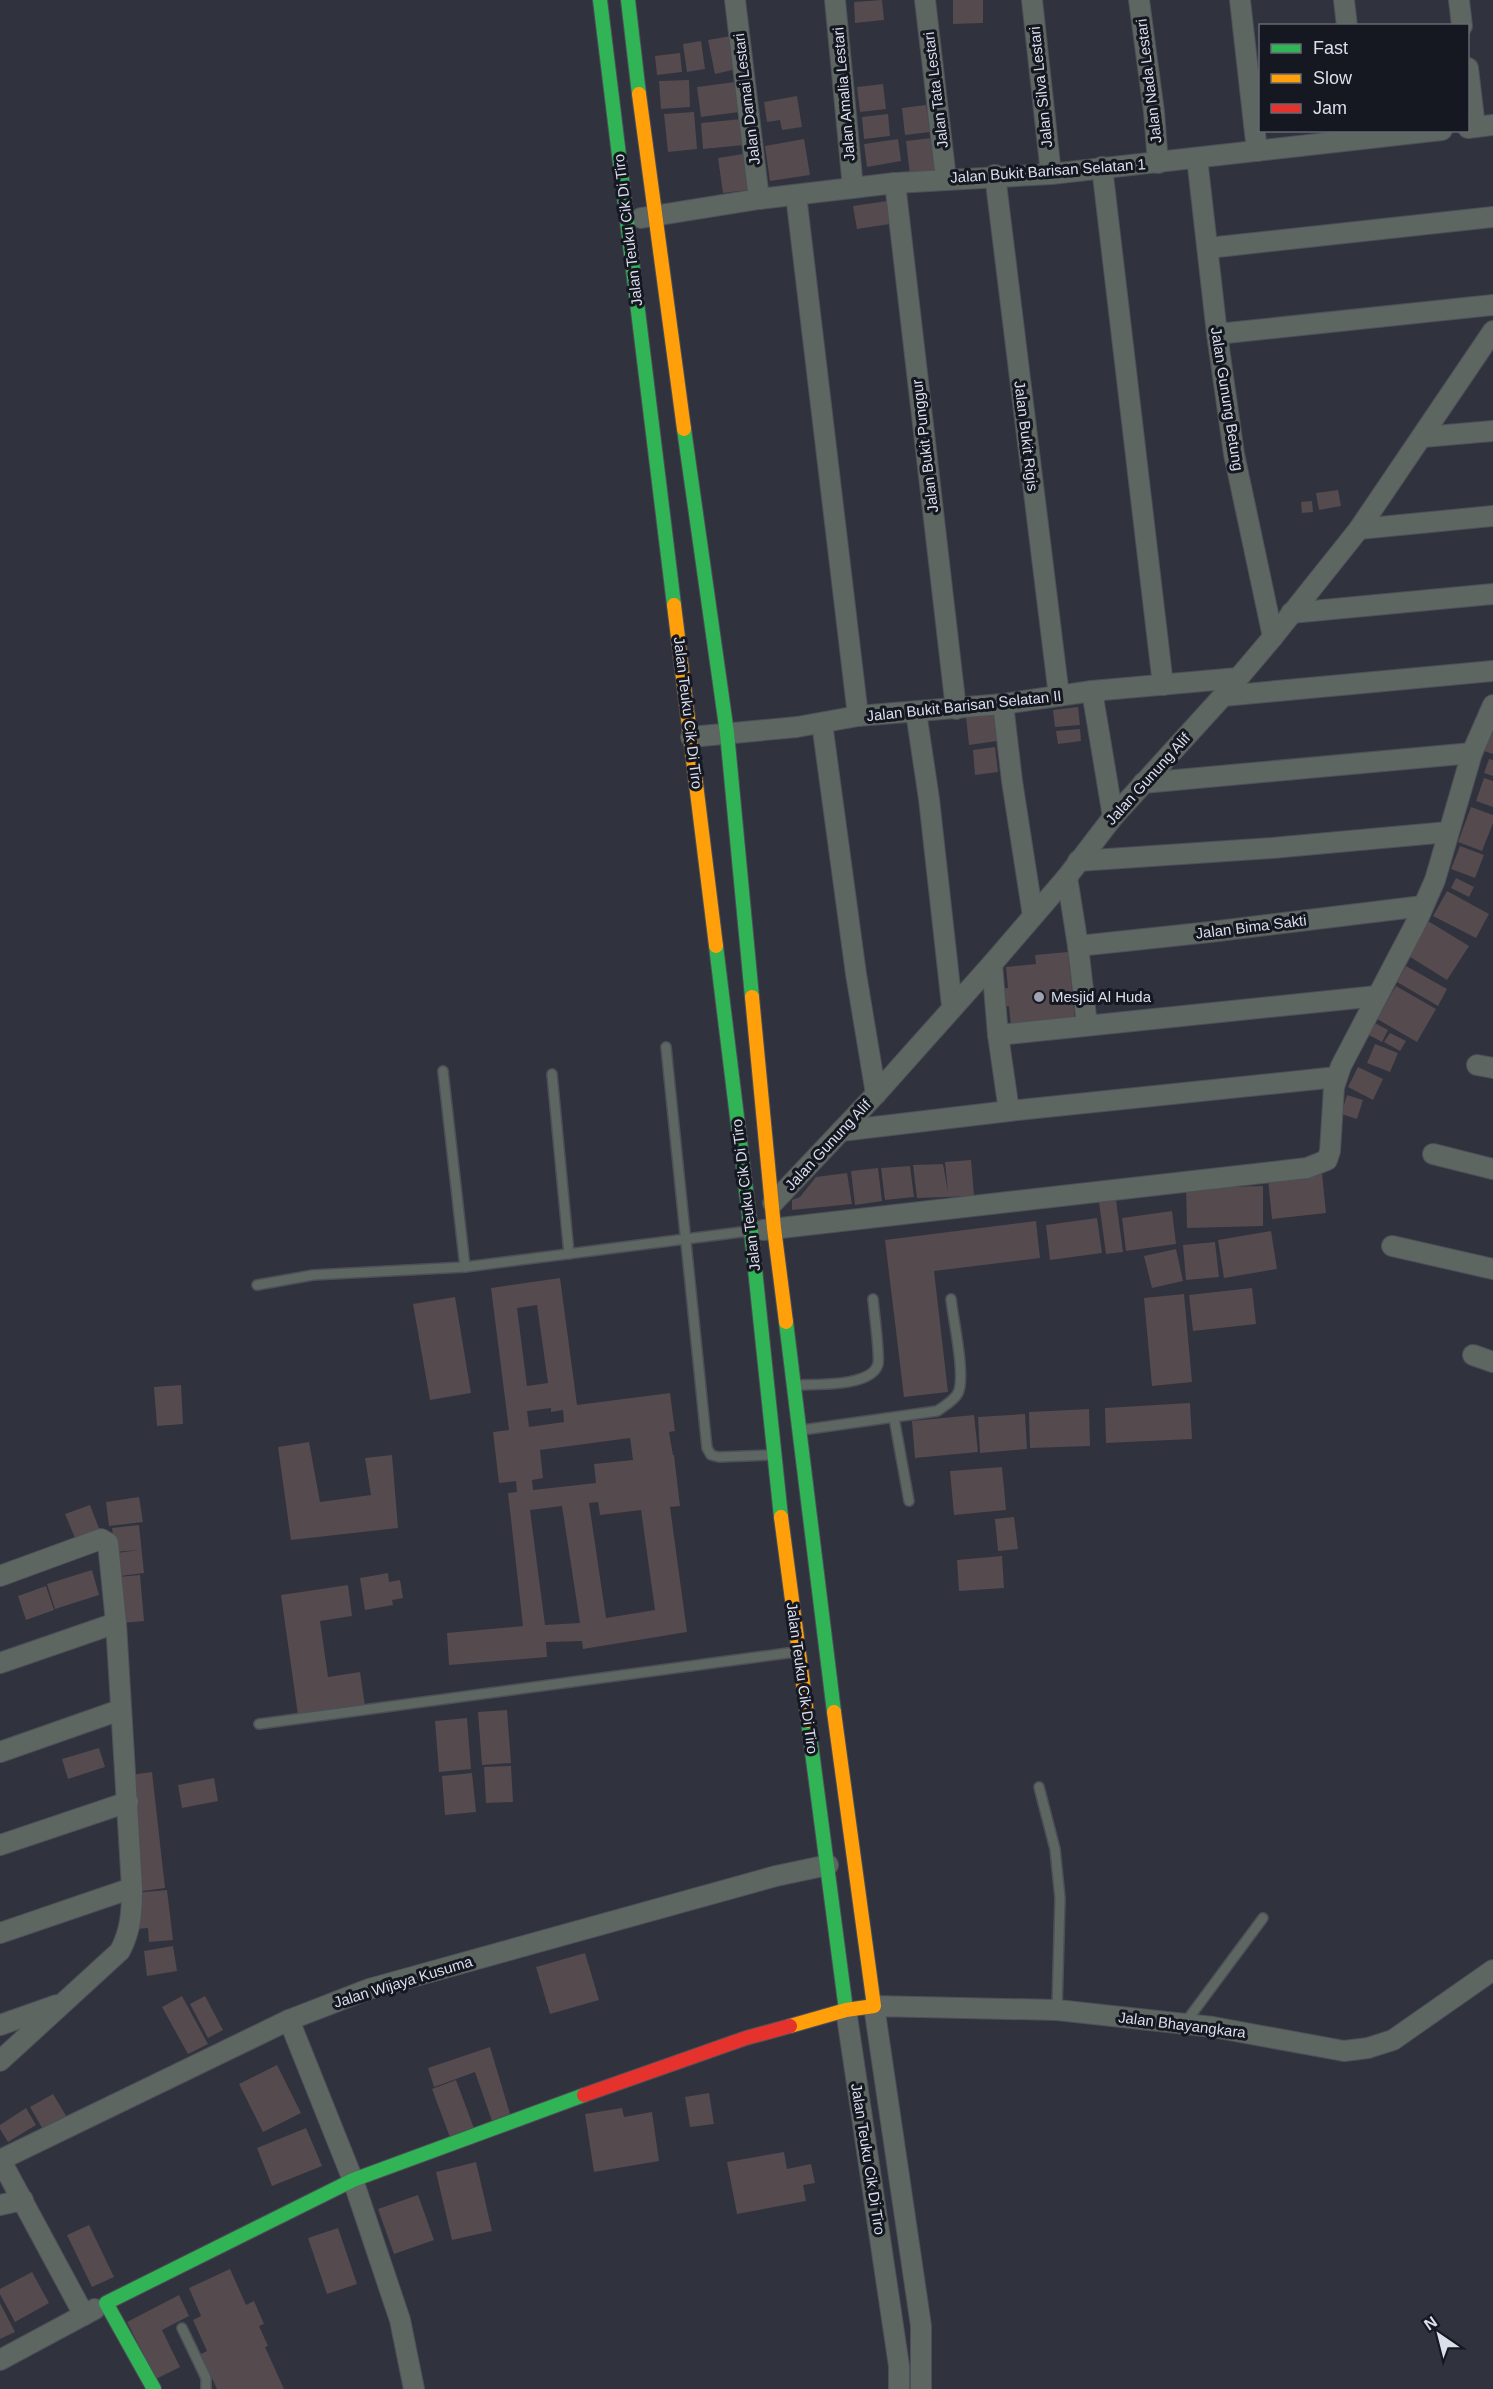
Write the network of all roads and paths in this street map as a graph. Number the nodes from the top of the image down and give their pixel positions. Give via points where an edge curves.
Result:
1 (600, 0) edge
2 (628, 0) edge
3 (735, 0) edge
4 (835, 0) edge
5 (926, 0) edge
6 (1032, 0) edge
7 (1139, 0) edge
8 (1240, 0) edge
9 (1344, 0) edge
10 (1459, 0) edge
11 (1347, 24) edge
12 (1462, 24) edge
13 (1469, 79) edge
14 (1478, 126) edge
15 (1409, 132) edge
16 (1360, 135) edge
17 (1257, 151) junction
18 (1197, 158) junction
19 (1158, 163) junction
20 (1102, 167) junction
21 (1051, 174) junction
22 (995, 175) junction
23 (946, 179) junction
24 (895, 183) junction
25 (853, 188) junction
26 (796, 195) junction
27 (759, 199) junction
28 (654, 215) junction
29 (1493, 217) edge
30 (626, 221) junction
31 (1208, 248) junction
32 (1493, 305) edge
33 (1493, 331) edge
34 (1217, 334) junction
35 (1493, 431) edge
36 (1423, 437) junction
37 (1493, 516) edge
38 (1359, 529) junction
39 (1493, 594) edge
40 (1291, 613) junction
41 (1273, 637) junction
42 (1493, 671) edge
43 (1237, 678) junction
44 (1163, 685) junction
45 (1092, 692) junction
46 (1059, 696) junction
47 (1222, 696) junction
48 (1003, 704) junction
49 (1493, 705) edge
50 (956, 709) junction
51 (916, 712) junction
52 (858, 716) junction
53 (822, 723) junction
54 (727, 733) junction
55 (692, 737) junction
56 (1472, 753) junction
57 (1143, 783) junction
58 (1113, 817) junction
59 (1448, 832) junction
60 (1078, 861) junction
61 (1067, 877) junction
62 (1423, 906) junction
63 (1033, 916) junction
64 (1078, 946) junction
65 (992, 964) junction
66 (1377, 996) junction
67 (952, 1006) junction
68 (1087, 1025) junction
69 (998, 1035) junction
70 (666, 1047) dead end
71 (443, 1071) dead end
72 (552, 1074) dead end
73 (1337, 1077) junction
74 (876, 1094) junction
75 (1009, 1111) junction
76 (841, 1131) junction
77 (1434, 1154) dead end
78 (1493, 1169) edge
79 (772, 1203) junction
80 (774, 1228) junction
81 (751, 1231) junction
82 (686, 1240) junction
83 (1392, 1246) dead end
84 (569, 1254) junction
85 (465, 1268) junction
86 (1493, 1269) edge
87 (257, 1285) dead end
88 (873, 1299) dead end
89 (951, 1299) dead end
90 (1473, 1355) dead end
91 (1493, 1362) edge
92 (792, 1385) junction
93 (894, 1418) junction
94 (798, 1431) junction
95 (773, 1455) junction
96 (909, 1501) dead end
97 (0, 1576) edge
98 (116, 1623) junction
99 (797, 1651) junction
100 (0, 1663) edge
101 (120, 1710) junction
102 (259, 1724) dead end
103 (0, 1752) edge
104 (840, 1760) junction
105 (814, 1765) junction
106 (1039, 1787) dead end
107 (128, 1802) junction
108 (0, 1845) edge
109 (828, 1865) junction
110 (132, 1888) junction
111 (1263, 1918) dead end
112 (0, 1934) edge
113 (1493, 1970) edge
114 (67, 2002) junction
115 (874, 2006) junction
116 (846, 2010) junction
117 (1057, 2010) junction
118 (289, 2020) junction
119 (1185, 2023) junction
120 (0, 2025) edge
121 (0, 2061) edge
122 (0, 2159) edge
123 (353, 2180) junction
124 (23, 2200) junction
125 (0, 2205) edge
126 (106, 2303) junction
127 (84, 2315) junction
128 (182, 2328) dead end
129 (0, 2360) edge
130 (154, 2389) edge
131 (206, 2389) edge
132 (414, 2389) edge
133 (899, 2389) edge
134 (921, 2389) edge

1 - 30 street, Jalan Teuku Cik Di Tiro
2 - 28 street, Jalan Teuku Cik Di Tiro
3 - 27 street, Jalan Damai Lestari
4 - 25 street, Jalan Amalia Lestari
5 - 23 street, Jalan Tata Lestari
6 - 21 street, Jalan Silva Lestari
7 - 19 street, Jalan Nada Lestari
8 - 17 street
9 - 11 street
10 - 12 street
13 - 14 street
15 - 16 street, Jalan Bukit Barisan Selatan 1
16 - 17 street, Jalan Bukit Barisan Selatan 1
17 - 18 street, Jalan Bukit Barisan Selatan 1
18 - 19 street, Jalan Bukit Barisan Selatan 1
18 - 31 street, Jalan Gunung Betung
19 - 20 street, Jalan Bukit Barisan Selatan 1
20 - 21 street, Jalan Bukit Barisan Selatan 1
20 - 44 street
21 - 22 street, Jalan Bukit Barisan Selatan 1
22 - 23 street, Jalan Bukit Barisan Selatan 1
22 - 46 street, Jalan Bukit Rigis
23 - 24 street, Jalan Bukit Barisan Selatan 1
24 - 25 street, Jalan Bukit Barisan Selatan 1
24 - 50 street, Jalan Bukit Punggur
25 - 26 street, Jalan Bukit Barisan Selatan 1
26 - 27 street, Jalan Bukit Barisan Selatan 1
26 - 52 street
27 - 28 street, Jalan Bukit Barisan Selatan 1
28 - 30 street, Jalan Bukit Barisan Selatan 1
28 - 54 street, Jalan Teuku Cik Di Tiro
29 - 31 street
30 - 55 street, Jalan Teuku Cik Di Tiro
31 - 34 street, Jalan Gunung Betung
32 - 34 street
33 - 36 street, Jalan Gunung Alif
34 - 41 street, Jalan Gunung Betung via 1234,454
35 - 36 street
36 - 38 street, Jalan Gunung Alif
37 - 38 street
38 - 40 street, Jalan Gunung Alif
39 - 40 street
40 - 41 street, Jalan Gunung Alif
41 - 43 street, Jalan Gunung Alif
42 - 47 street
43 - 44 street, Jalan Bukit Barisan Selatan II
43 - 47 street, Jalan Gunung Alif
44 - 45 street, Jalan Bukit Barisan Selatan II
45 - 46 street, Jalan Bukit Barisan Selatan II
45 - 58 street
46 - 48 street, Jalan Bukit Barisan Selatan II
47 - 57 street, Jalan Gunung Alif
48 - 50 street, Jalan Bukit Barisan Selatan II
48 - 63 street
49 - 56 street
50 - 51 street, Jalan Bukit Barisan Selatan II
51 - 52 street, Jalan Bukit Barisan Selatan II
51 - 67 street
52 - 53 street, Jalan Bukit Barisan Selatan II
53 - 54 street, Jalan Bukit Barisan Selatan II
53 - 74 street
54 - 55 street, Jalan Bukit Barisan Selatan II
54 - 79 street, Jalan Teuku Cik Di Tiro
55 - 81 street, Jalan Teuku Cik Di Tiro
56 - 57 street
56 - 59 street
57 - 58 street, Jalan Gunung Alif
58 - 60 street, Jalan Gunung Alif
59 - 60 street
59 - 62 street via 1435,880
60 - 61 street, Jalan Gunung Alif
61 - 63 street, Jalan Gunung Alif
61 - 64 street
62 - 64 street, Jalan Bima Sakti
62 - 66 street
63 - 65 street, Jalan Gunung Alif
64 - 68 street
65 - 67 street, Jalan Gunung Alif
65 - 69 street
66 - 68 street
66 - 73 street
67 - 74 street, Jalan Gunung Alif
68 - 69 street
69 - 75 street
70 - 82 lane
71 - 85 lane
72 - 84 lane
73 - 75 street
73 - 80 street via 1330,1151 1327,1160 1307,1168
74 - 76 street, Jalan Gunung Alif
75 - 76 street
76 - 79 street, Jalan Gunung Alif
77 - 78 street
79 - 80 street, Jalan Teuku Cik Di Tiro
80 - 81 street
80 - 92 street, Jalan Teuku Cik Di Tiro
81 - 82 lane
81 - 95 street, Jalan Teuku Cik Di Tiro
82 - 84 lane
82 - 95 lane via 707,1448 719,1458
83 - 86 street
84 - 85 lane
85 - 87 lane via 313,1275
88 - 92 lane via 878,1364 871,1375 861,1380
89 - 93 lane via 961,1377 958,1393 937,1411
90 - 91 street
92 - 94 street, Jalan Teuku Cik Di Tiro
93 - 94 lane
93 - 96 lane
94 - 104 street, Jalan Teuku Cik Di Tiro
95 - 99 street, Jalan Teuku Cik Di Tiro
97 - 98 street via 104,1539 108,1543
98 - 100 street
98 - 101 street
99 - 102 lane
99 - 105 street, Jalan Teuku Cik Di Tiro
101 - 103 street
101 - 107 street
104 - 105 street
104 - 115 street, Jalan Teuku Cik Di Tiro
105 - 109 street, Jalan Teuku Cik Di Tiro
106 - 117 lane via 1055,1849 1060,1898
107 - 108 street
107 - 110 street
109 - 116 street, Jalan Teuku Cik Di Tiro
109 - 118 street, Jalan Wijaya Kusuma via 369,1989
110 - 112 street
110 - 114 street via 128,1937 120,1951
111 - 119 lane
113 - 119 street, Jalan Bhayangkara via 1394,2040 1368,2048 1344,2051
114 - 120 street
114 - 121 street
115 - 116 street, Jalan Bhayangkara
115 - 117 street, Jalan Bhayangkara
115 - 134 street, Jalan Teuku Cik Di Tiro via 921,2325
116 - 123 street, Jalan Bhayangkara via 746,2038
116 - 133 street, Jalan Teuku Cik Di Tiro via 899,2366
117 - 119 street, Jalan Bhayangkara
118 - 122 street, Jalan Wijaya Kusuma
118 - 123 street
122 - 124 street
123 - 126 street, Jalan Bhayangkara
123 - 132 street via 400,2320
124 - 125 street
124 - 127 street
126 - 127 street
126 - 130 street
127 - 129 street
128 - 131 lane via 206,2378

